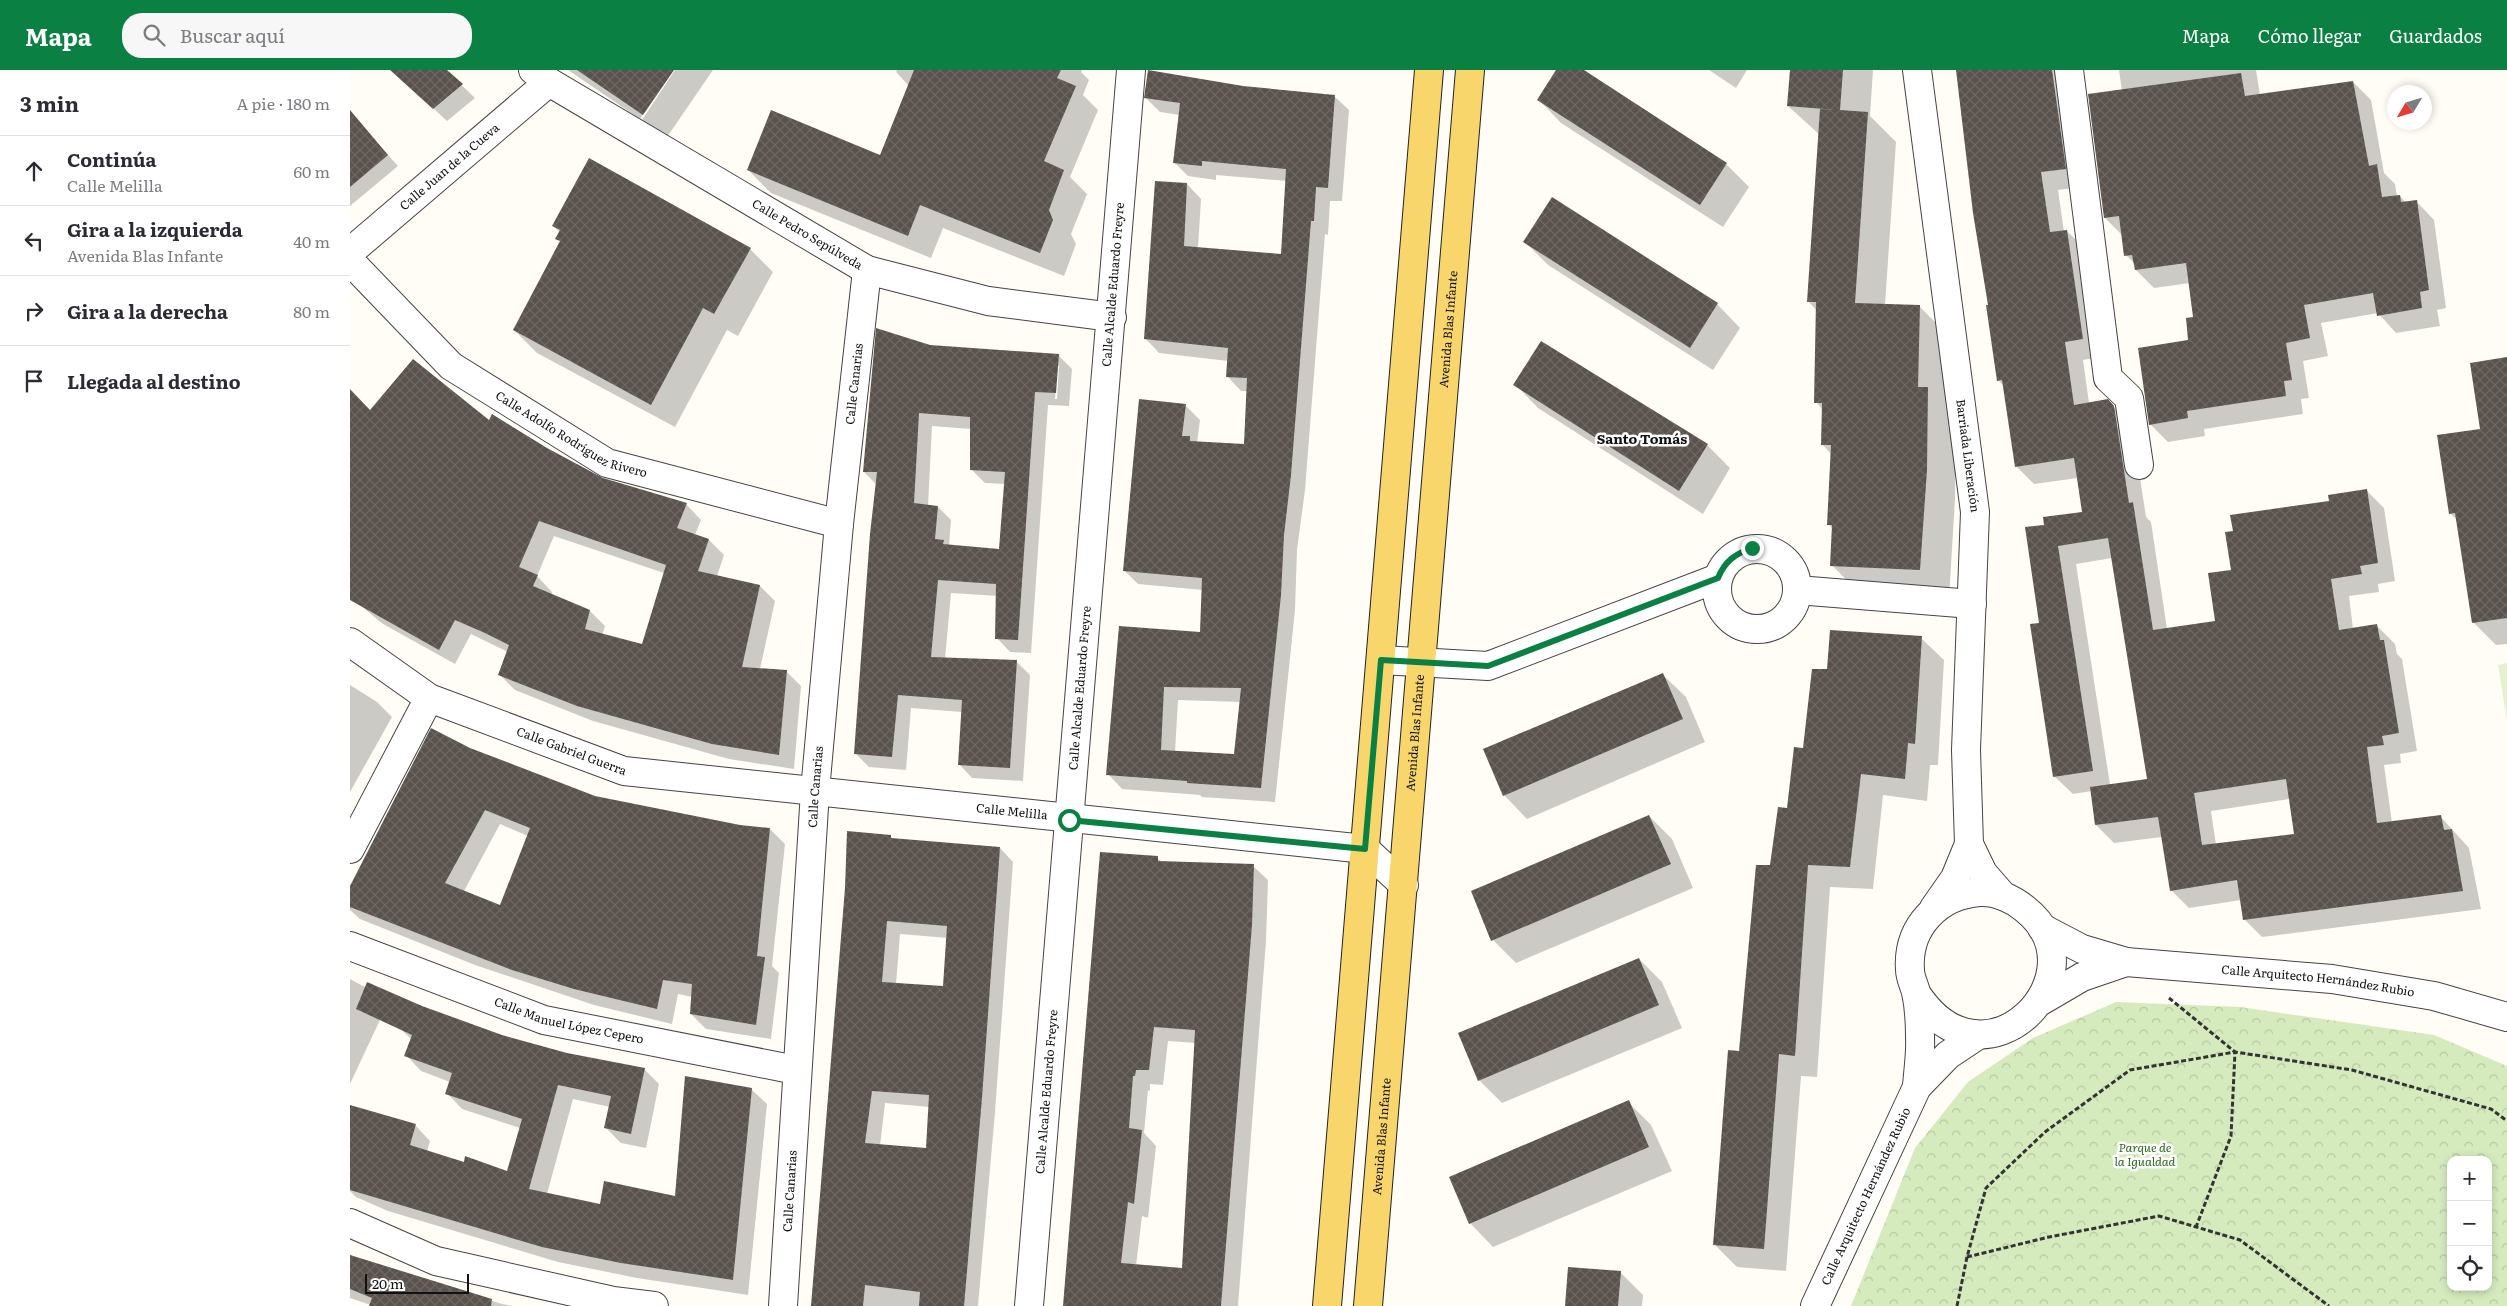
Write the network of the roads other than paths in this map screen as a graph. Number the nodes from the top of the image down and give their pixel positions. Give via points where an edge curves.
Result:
1 (1131, 70) edge
2 (1429, 70) edge
3 (1470, 70) edge
4 (1917, 70) edge
5 (2069, 70) edge
6 (541, 76) edge
7 (350, 252) edge
8 (350, 261) edge
9 (867, 270) junction
10 (1112, 317) junction
11 (2139, 465) dead end
12 (839, 524) junction
13 (1718, 578) junction
14 (1797, 590) junction
15 (1972, 604) junction
16 (350, 642) edge
17 (1381, 660) junction
18 (1422, 663) junction
19 (428, 698) junction
20 (815, 791) junction
21 (1069, 820) junction
22 (1969, 844) junction
23 (350, 849) edge
24 (1365, 849) junction
25 (1404, 885) junction
26 (2003, 896) junction
27 (1932, 910) junction
28 (2042, 928) junction
29 (350, 946) edge
30 (2126, 962) junction
31 (1916, 993) junction
32 (2041, 1001) junction
33 (2507, 1017) edge
34 (1978, 1035) junction
35 (796, 1070) junction
36 (1917, 1086) junction
37 (350, 1223) edge
38 (654, 1306) edge
39 (783, 1306) edge
40 (1029, 1306) edge
41 (1327, 1306) edge
42 (1368, 1306) edge
43 (1815, 1306) edge

1 - 10 street, Calle Alcalde Eduardo Freyre
2 - 17 main road
3 - 18 main road, Avenida Blas Infante
4 - 15 street, Barriada Liberación via 1975,512
5 - 11 street via 2108,378 2129,398
6 - 7 street, Calle Juan de la Cueva
6 - 9 street, Calle Pedro Sepúlveda
8 - 12 street, Calle Adolfo Rodríguez Rivero via 451,366 607,462
9 - 10 street, Calle Pedro Sepúlveda via 988,301
9 - 12 street, Calle Canarias
10 - 21 street, Calle Alcalde Eduardo Freyre
12 - 20 street, Calle Canarias
13 - 14 street via 1729,559 1740,552 1764,549 1776,553 1788,564 1796,579
13 - 14 street via 1717,594 1721,607 1740,625 1753,628 1766,628 1778,623 1795,603
13 - 18 street via 1488,666
14 - 15 street
15 - 22 street, Barriada Liberación via 1966,750
16 - 19 street, Calle Gabriel Guerra
17 - 18 street
17 - 24 main road
18 - 25 main road, Avenida Blas Infante
19 - 20 street, Calle Gabriel Guerra via 624,771
19 - 23 street
20 - 21 street, Calle Melilla
20 - 35 street, Calle Canarias
21 - 24 street, Calle Melilla
21 - 40 street, Calle Alcalde Eduardo Freyre
22 - 26 street, Barriada Liberación via 1983,873
22 - 27 street, Barriada Liberación via 1955,878
24 - 25 street
24 - 41 main road
25 - 42 main road, Avenida Blas Infante
26 - 27 street via 1966,893
26 - 28 street via 2032,914
27 - 31 street via 1918,928 1911,949 1910,971
28 - 30 street, Calle Arquitecto Hernández Rubio via 2082,949
28 - 32 street via 2052,964
29 - 35 street, Calle Manuel López Cepero via 544,1020
30 - 32 street, Calle Arquitecto Hernández Rubio via 2082,977
30 - 33 street, Calle Arquitecto Hernández Rubio via 2332,979 2434,996
31 - 34 street via 1926,1009 1941,1022 1959,1031
31 - 36 street, Calle Arquitecto Hernández Rubio via 1920,1038
32 - 34 street via 2024,1019 2002,1031
34 - 36 street, Calle Arquitecto Hernández Rubio via 1948,1055
35 - 39 street, Calle Canarias
36 - 43 street, Calle Arquitecto Hernández Rubio
37 - 38 street via 436,1261 613,1301

